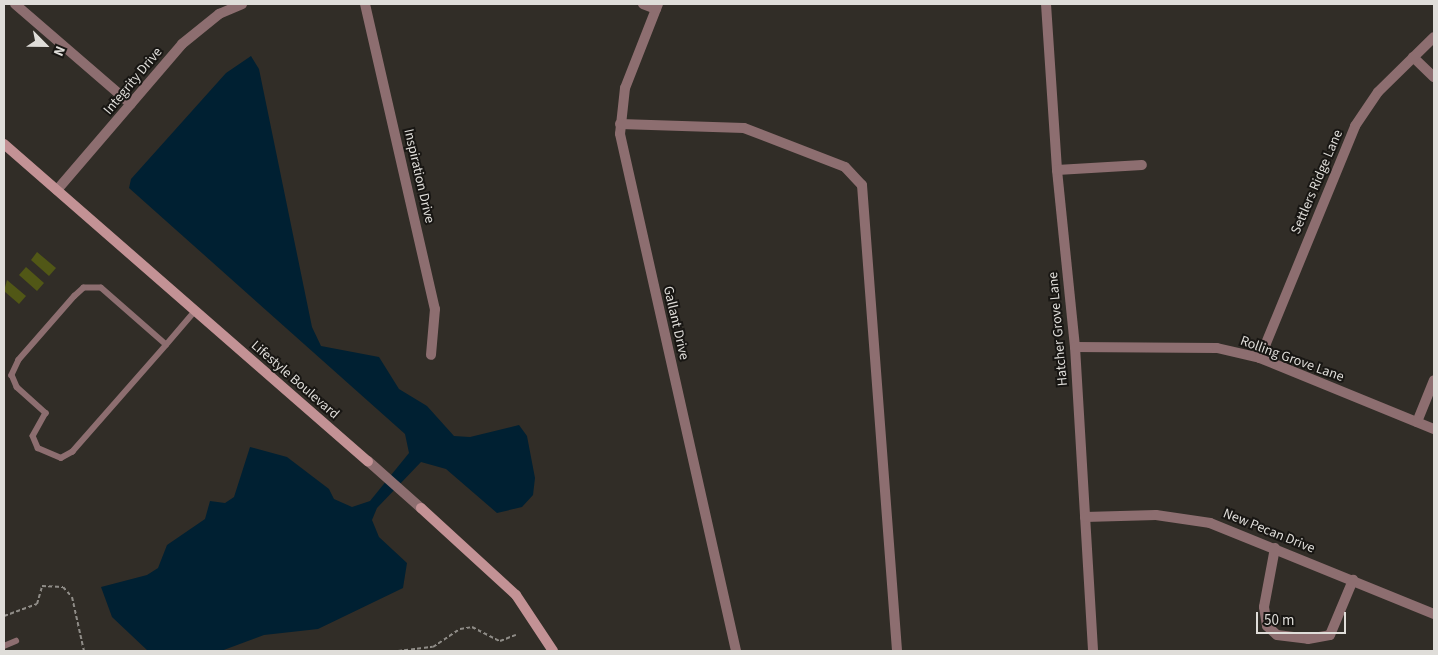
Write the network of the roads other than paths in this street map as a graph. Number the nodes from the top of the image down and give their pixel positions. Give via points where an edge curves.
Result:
1 (16, 4) edge
2 (242, 4) edge
3 (365, 4) edge
4 (643, 4) edge
5 (1046, 4) edge
6 (657, 6) edge
7 (1434, 38) edge
8 (1413, 57) junction
9 (1434, 77) edge
10 (131, 104) junction
11 (620, 124) junction
12 (4, 144) edge
13 (1142, 165) dead end
14 (1057, 170) junction
15 (56, 190) junction
16 (195, 311) junction
17 (166, 345) junction
18 (1075, 347) junction
19 (431, 355) dead end
20 (1260, 358) junction
21 (1434, 380) edge
22 (1417, 422) junction
23 (1434, 429) edge
24 (1085, 517) junction
25 (1275, 548) junction
26 (1353, 580) junction
27 (1434, 614) edge
28 (16, 641) dead end
29 (4, 646) edge
30 (553, 651) edge
31 (736, 651) edge
32 (897, 651) edge
33 (1093, 651) edge

1 - 10 street
2 - 10 street, Integrity Drive via 194,32
3 - 19 street, Inspiration Drive via 435,309
4 - 6 street
5 - 14 street, Hatcher Grove Lane
6 - 11 street, Gallant Drive via 625,88
7 - 8 street, Settlers Ridge Lane
8 - 9 street
8 - 20 street, Settlers Ridge Lane via 1378,92 1348,139
10 - 15 street, Integrity Drive
11 - 31 street, Gallant Drive via 626,170
11 - 32 street via 744,128 845,167 862,185
12 - 15 street, Lifestyle Boulevard
13 - 14 street
14 - 18 street, Hatcher Grove Lane
15 - 16 street, Lifestyle Boulevard
16 - 17 lane
16 - 30 street, Lifestyle Boulevard via 516,595
17 - 17 lane via 72,452 61,458 38,448 33,436 46,413 17,387 12,375 19,360 84,288 101,288
18 - 20 street, Rolling Grove Lane via 1182,344
18 - 24 street, Hatcher Grove Lane
20 - 22 street, Rolling Grove Lane
21 - 22 street
22 - 23 street, Rolling Grove Lane
24 - 25 street, New Pecan Drive via 1182,516
24 - 33 street, Hatcher Grove Lane
25 - 26 street, New Pecan Drive
25 - 26 street via 1264,607 1267,626 1277,635 1308,639 1330,635
26 - 27 street, New Pecan Drive
28 - 29 lane

